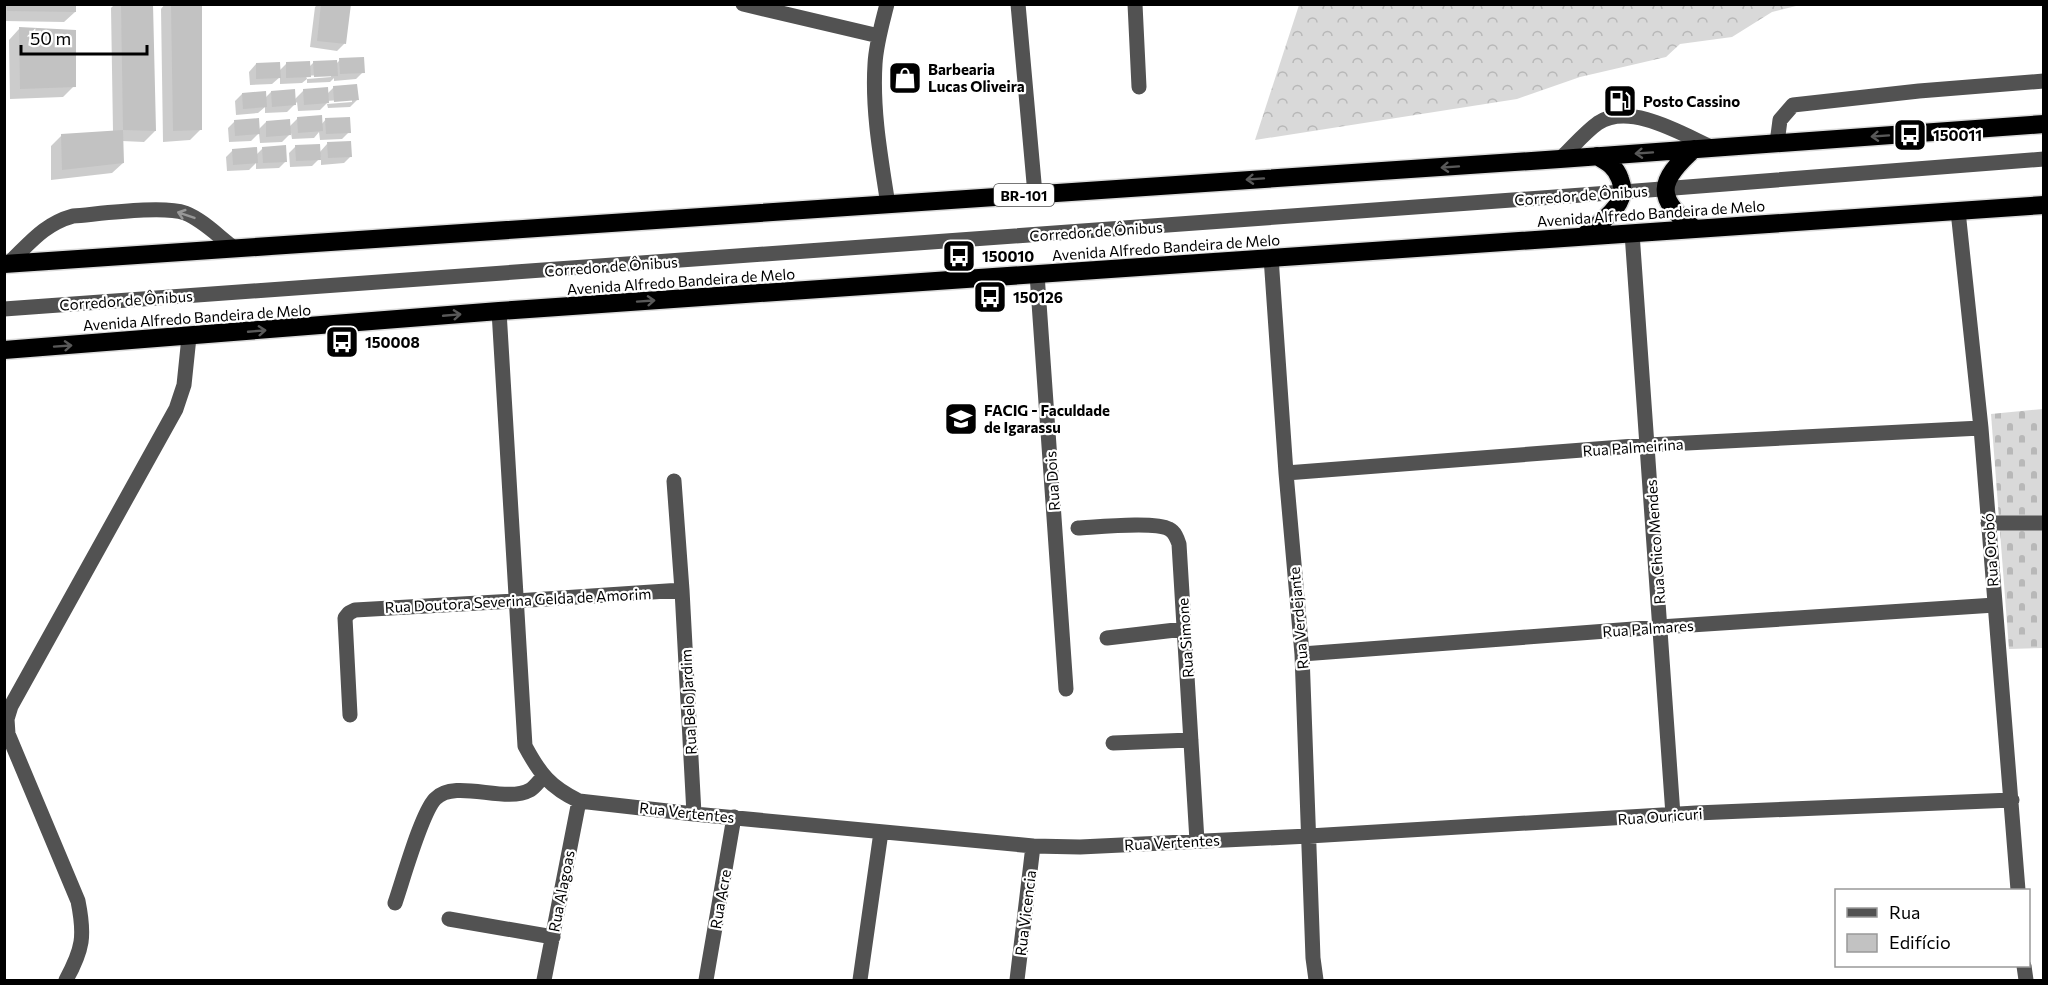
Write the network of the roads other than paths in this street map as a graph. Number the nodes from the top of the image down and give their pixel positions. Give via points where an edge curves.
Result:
1 (743, 4) edge
2 (887, 4) edge
3 (1018, 4) edge
4 (1136, 4) edge
5 (879, 36) junction
6 (2043, 81) edge
7 (1139, 87) dead end
8 (2043, 124) edge
9 (1777, 143) junction
10 (1713, 148) junction
11 (1694, 149) junction
12 (1597, 156) junction
13 (1560, 159) junction
14 (2043, 159) edge
15 (1665, 189) junction
16 (1623, 192) junction
17 (1035, 194) junction
18 (888, 205) junction
19 (2043, 205) edge
20 (1958, 211) junction
21 (1695, 229) junction
22 (1632, 233) junction
23 (1586, 235) junction
24 (234, 248) junction
25 (1271, 257) junction
26 (7, 264) edge
27 (1037, 274) junction
28 (4, 309) edge
29 (499, 311) junction
30 (189, 337) junction
31 (4, 350) edge
32 (1981, 428) junction
33 (1648, 445) junction
34 (1286, 473) junction
35 (674, 481) dead end
36 (1988, 523) junction
37 (2043, 523) edge
38 (1078, 528) dead end
39 (682, 590) junction
40 (516, 602) junction
41 (1995, 605) junction
42 (1660, 627) junction
43 (1184, 629) junction
44 (1107, 638) dead end
45 (1302, 654) junction
46 (1066, 688) dead end
47 (350, 715) dead end
48 (1191, 740) junction
49 (1113, 743) dead end
50 (543, 777) junction
51 (2012, 800) junction
52 (579, 801) junction
53 (694, 814) junction
54 (1673, 815) junction
55 (734, 817) junction
56 (881, 832) junction
57 (1310, 836) junction
58 (1197, 841) junction
59 (1033, 846) junction
60 (2018, 889) edge
61 (395, 903) dead end
62 (449, 919) dead end
63 (553, 937) junction
64 (66, 981) edge
65 (544, 981) edge
66 (706, 981) edge
67 (860, 981) edge
68 (1017, 981) edge
69 (1316, 981) edge

1 - 5 street
2 - 5 street
3 - 17 street
4 - 7 street
5 - 18 street via 875,64 876,125
6 - 9 street via 1793,105 1780,120
8 -> 9 highway, BR-101
9 - 10 highway, BR-101
10 - 11 highway, BR-101
10 - 13 street via 1663,125 1621,115 1596,124
11 -> 12 highway, BR-101
11 - 15 highway via 1671,173
12 - 13 highway, BR-101
12 - 16 highway via 1612,164
13 -> 17 highway, BR-101
14 - 15 street, Corredor de Ônibus
15 - 16 street, Corredor de Ônibus
15 - 21 highway via 1667,200
16 - 23 highway via 1611,213
16 - 28 street, Corredor de Ônibus
17 - 18 highway, BR-101
18 - 24 highway, BR-101
19 - 20 highway, Avenida Alfredo Bandeira de Melo
20 - 21 highway, Avenida Alfredo Bandeira de Melo
20 - 32 street, Rua Orobó
21 - 22 highway, Avenida Alfredo Bandeira de Melo
22 - 23 highway, Avenida Alfredo Bandeira de Melo
22 - 33 street, Rua Chico Mendes
23 - 25 highway, Avenida Alfredo Bandeira de Melo
24 - 26 highway, BR-101
24 -> 26 street via 196,218 182,212 73,216 43,229
25 - 27 highway, Avenida Alfredo Bandeira de Melo
25 - 34 street, Rua Verdejante
29 -> 27 highway, Avenida Alfredo Bandeira de Melo
27 - 46 street, Rua Dois
30 -> 29 highway, Avenida Alfredo Bandeira de Melo
29 - 40 street, Rua Vertentes
31 -> 30 highway, Avenida Alfredo Bandeira de Melo
30 - 64 street via 184,385 176,409 7,719 8,734 78,901 83,942
32 - 33 street, Rua Palmeirina
32 - 36 street, Rua Orobó
33 - 34 street, Rua Palmeirina
33 - 42 street, Rua Chico Mendes
34 - 45 street, Rua Verdejante
35 - 39 street
36 - 37 street
36 - 41 street, Rua Orobó
38 - 43 street, Rua Simone via 1168,528 1179,544
39 - 40 street, Rua Doutora Severina Gelda de Amorim
39 - 53 street, Rua Belo Jardim
40 - 47 street, Rua Doutora Severina Gelda de Amorim via 355,609 349,613 345,618
40 - 50 street, Rua Vertentes via 525,746
41 - 42 street, Rua Palmares
41 - 51 street, Rua Orobó
42 - 45 street, Rua Palmares
42 - 54 street, Rua Chico Mendes
43 - 44 street
43 - 48 street, Rua Simone
45 - 57 street, Rua Verdejante
48 - 49 street
48 - 58 street, Rua Simone
50 - 52 street, Rua Vertentes
50 - 61 street via 533,788 518,793 460,791 437,797 423,822
51 - 54 street, Rua Ouricuri
51 - 60 street, Rua Orobó
52 - 53 street, Rua Vertentes
52 - 63 street, Rua Alagoas
53 - 55 street, Rua Vertentes
54 - 57 street, Rua Ouricuri
55 - 56 street, Rua Vertentes
55 - 66 street, Rua Acre
56 - 59 street, Rua Vertentes
56 - 67 street
57 - 58 street, Rua Vertentes
57 - 69 street, Rua Verdejante
58 - 59 street, Rua Vertentes
59 - 68 street, Rua Vicencia
62 - 63 street
63 - 65 street, Rua Alagoas

